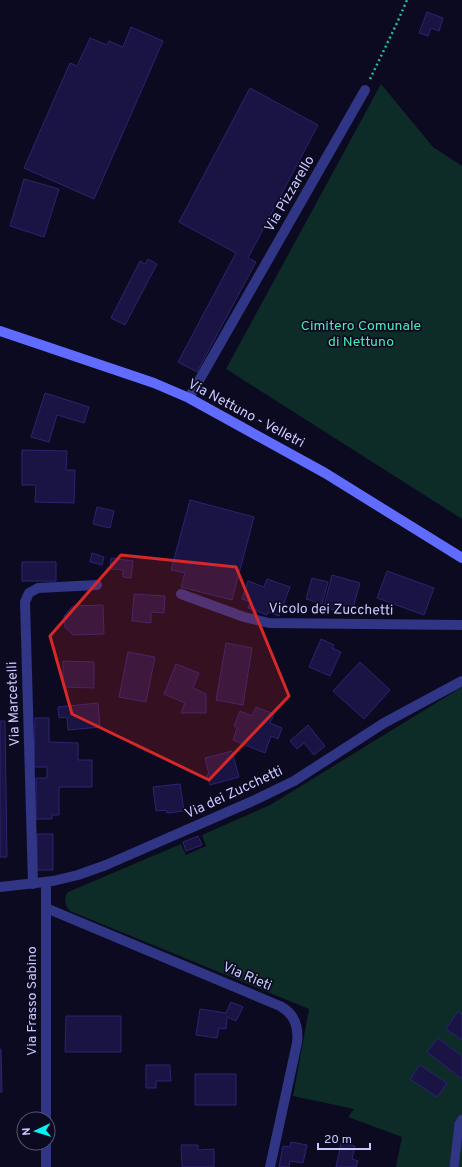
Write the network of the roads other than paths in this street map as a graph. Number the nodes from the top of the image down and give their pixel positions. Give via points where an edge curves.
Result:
1 (365, 90) road end
2 (0, 331) edge
3 (190, 398) junction
4 (462, 558) edge
5 (97, 585) dead end
6 (181, 594) dead end
7 (462, 625) edge
8 (462, 681) edge
9 (46, 882) junction
10 (32, 884) junction
11 (0, 887) edge
12 (46, 908) junction
13 (46, 1111) edge
14 (462, 1119) edge
15 (46, 1151) edge
16 (46, 1167) edge
17 (270, 1167) edge
18 (454, 1167) edge

1 - 3 street, Via Pizzarello
2 - 3 main road, Via Nettuno - Velletri via 154,383
3 - 4 main road, Via Nettuno - Velletri via 325,473
5 - 10 street, Via Marcetelli via 38,588 29,593 25,602
6 - 7 street, Vicolo dei Zucchetti via 269,624
8 - 9 street, Via dei Zucchetti via 384,724 269,794 97,869
9 - 10 street, Via dei Zucchetti
9 - 12 street, Via Frasso Sabino
10 - 11 street, Via dei Zucchetti
12 - 13 street, Via Frasso Sabino
12 - 17 street, Via Rieti via 285,1008 293,1016 298,1031 297,1043
14 - 18 lane via 459,1124
15 - 16 street

